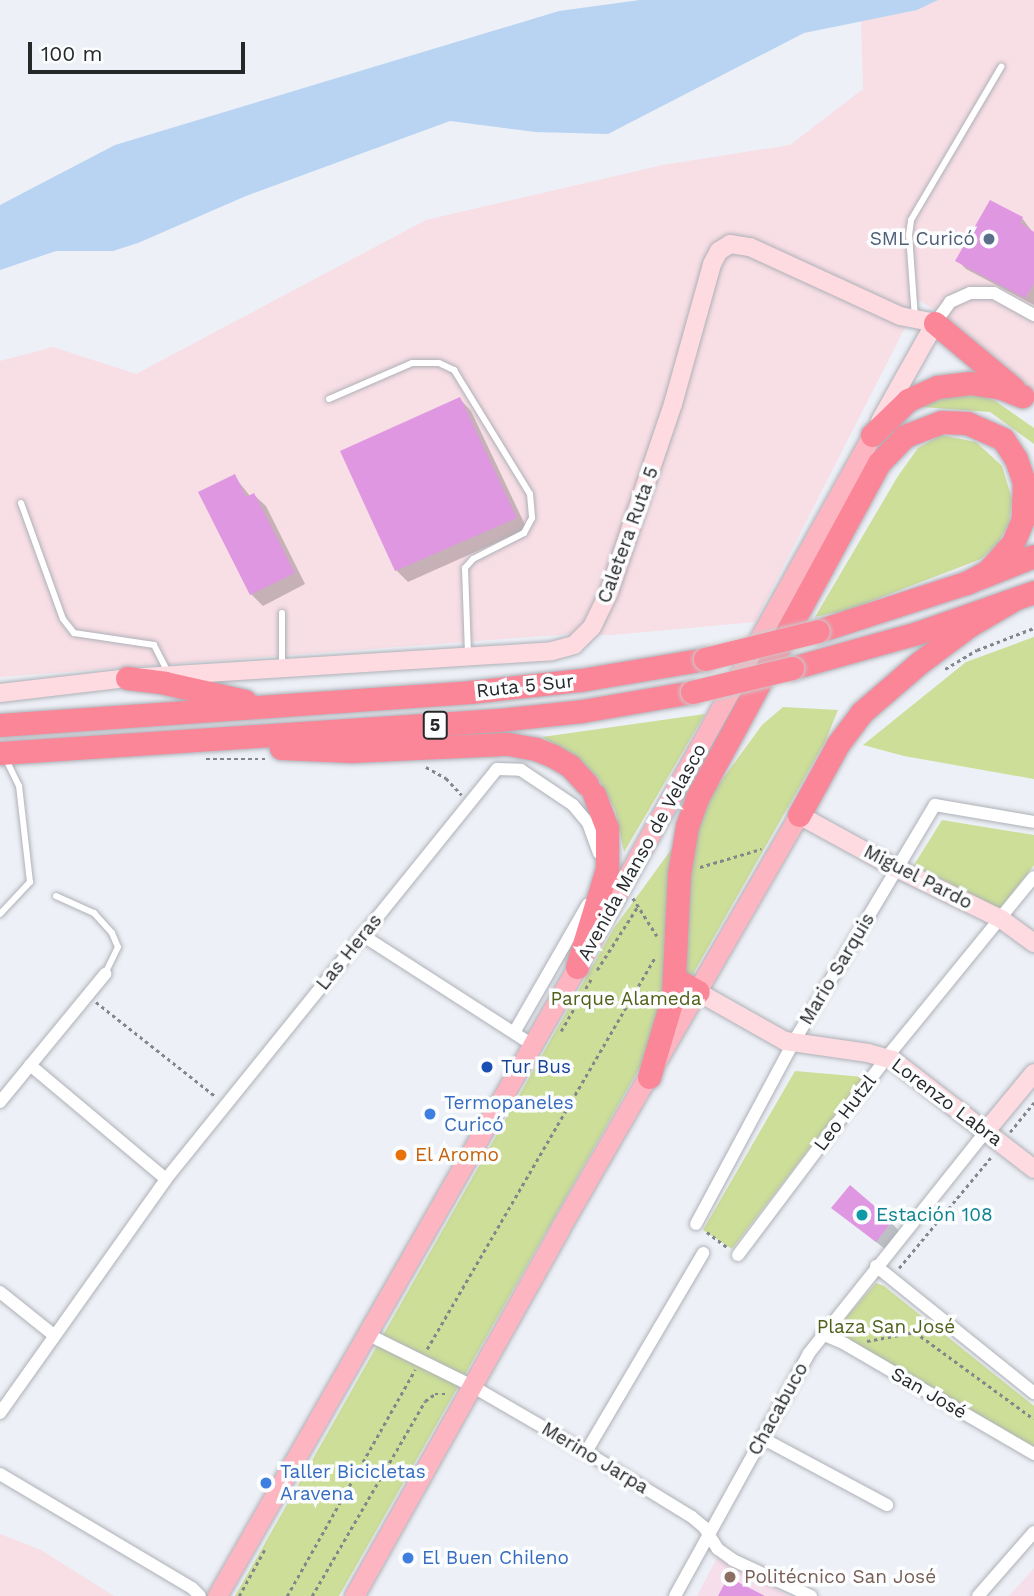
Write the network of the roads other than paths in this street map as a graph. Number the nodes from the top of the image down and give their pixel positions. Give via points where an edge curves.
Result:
1 (1001, 67) dead end
2 (1034, 315) edge
3 (917, 319) junction
4 (918, 353) junction
5 (329, 398) dead end
6 (1028, 400) edge
7 (872, 435) junction
8 (22, 503) dead end
9 (1034, 556) edge
10 (966, 583) junction
11 (1024, 596) edge
12 (282, 613) dead end
13 (468, 656) junction
14 (282, 668) junction
15 (170, 675) junction
16 (127, 678) junction
17 (0, 693) edge
18 (280, 706) junction
19 (0, 725) edge
20 (176, 743) junction
21 (1, 753) edge
22 (799, 815) junction
23 (1034, 822) edge
24 (896, 868) junction
25 (1034, 877) edge
26 (57, 895) dead end
27 (0, 914) edge
28 (1001, 919) junction
29 (362, 935) junction
30 (1034, 943) edge
31 (577, 967) junction
32 (669, 967) junction
33 (105, 974) joint
34 (698, 992) junction
35 (515, 1031) junction
36 (793, 1044) junction
37 (533, 1045) junction
38 (887, 1057) junction
39 (30, 1065) junction
40 (1034, 1073) edge
41 (649, 1077) junction
42 (0, 1102) edge
43 (986, 1130) junction
44 (1034, 1169) edge
45 (166, 1178) junction
46 (696, 1224) road end
47 (703, 1252) dead end
48 (738, 1255) road end
49 (876, 1266) junction
50 (0, 1292) edge
51 (367, 1334) junction
52 (822, 1334) junction
53 (54, 1336) junction
54 (1034, 1393) edge
55 (467, 1394) junction
56 (0, 1413) edge
57 (762, 1438) junction
58 (586, 1452) junction
59 (1034, 1454) edge
60 (0, 1474) edge
61 (887, 1505) dead end
62 (1034, 1532) edge
63 (709, 1534) junction
64 (200, 1596) edge
65 (217, 1596) edge
66 (354, 1596) edge
67 (675, 1596) edge
68 (811, 1596) edge
69 (978, 1596) edge

1 - 3 lane via 911,220
2 - 3 street via 993,293 970,293
3 - 4 street, Avenida Manso de Velasco
3 - 4 street via 912,334
3 - 6 highway
3 - 13 street, Caletera Ruta 5 via 750,247 725,246 712,264 659,448 609,592 592,627 568,648
4 - 7 street, Avenida Manso de Velasco
5 - 13 lane via 412,363 447,366 454,370 530,494 532,518 524,533 473,559 465,568
6 - 7 highway via 982,384 937,387 908,400
7 - 31 main road, Avenida Manso de Velasco
8 - 15 lane via 63,619 74,633 154,645
9 - 10 highway, Ruta 5 Sur / 5
10 - 18 highway, Ruta 5 Sur / 5, bridge via 818,631 705,659 534,686
10 - 32 highway via 988,571 1013,543 1023,519 1024,482 1003,439 980,426 941,422 905,436 879,463 697,798 679,874
11 - 20 highway, Ruta 5 Sur / 5, bridge via 880,644 692,692 522,718
11 - 22 highway via 970,625 861,713 838,744
12 - 14 lane
13 - 14 street, Caletera Ruta 5
14 - 15 street, Caletera Ruta 5
15 - 16 street, Caletera Ruta 5
16 - 17 street, Caletera Ruta 5
16 - 18 highway
18 - 19 highway, Ruta 5 Sur / 5
20 - 21 highway, Ruta 5 Sur / 5
20 - 31 highway via 351,751 508,744 554,757 570,766 590,789 607,828 607,869
21 - 27 lane via 19,786 30,882
22 - 24 street, Miguel Pardo
22 - 34 main road
23 - 24 street, Mario Sarquis via 935,805
24 - 28 street, Miguel Pardo
24 - 36 street, Mario Sarquis
25 - 28 street, Leo Hutzl
26 - 33 lane via 94,913 112,933 118,947
28 - 30 street, Miguel Pardo
28 - 38 street, Leo Hutzl
29 - 35 street
29 - 35 street, Las Heras via 497,769 521,770 573,805 588,823 600,855 594,892
29 - 45 street, Las Heras
31 - 37 main road, Avenida Manso de Velasco
32 - 34 highway
32 - 41 highway via 669,1017
33 - 39 street
34 - 36 street, Lorenzo Labra
34 - 41 main road
35 - 37 street
36 - 38 street, Lorenzo Labra
36 - 46 street, Mario Sarquis
37 - 51 main road, Avenida Manso de Velasco
38 - 43 street, Lorenzo Labra
38 - 48 street, Leo Hutzl
39 - 42 street
39 - 45 street
40 - 43 street, Chacabuco
41 - 55 main road
43 - 44 street, Lorenzo Labra
43 - 49 street, Chacabuco
45 - 53 street, Las Heras
47 - 58 street
49 - 52 street, Chacabuco
49 - 54 street
50 - 53 street
51 - 55 street, Merino Jarpa via 420,1360
51 - 65 main road, Avenida Manso de Velasco
52 - 57 street, Chacabuco
52 - 59 street, San José
53 - 56 street, Las Heras
55 - 58 street, Merino Jarpa
55 - 66 main road
57 - 61 street
57 - 63 street, Chacabuco
58 - 63 street, Merino Jarpa via 692,1517
60 - 64 street
62 - 69 street
63 - 67 street, Chacabuco
63 - 68 street, Merino Jarpa via 718,1549 733,1560

